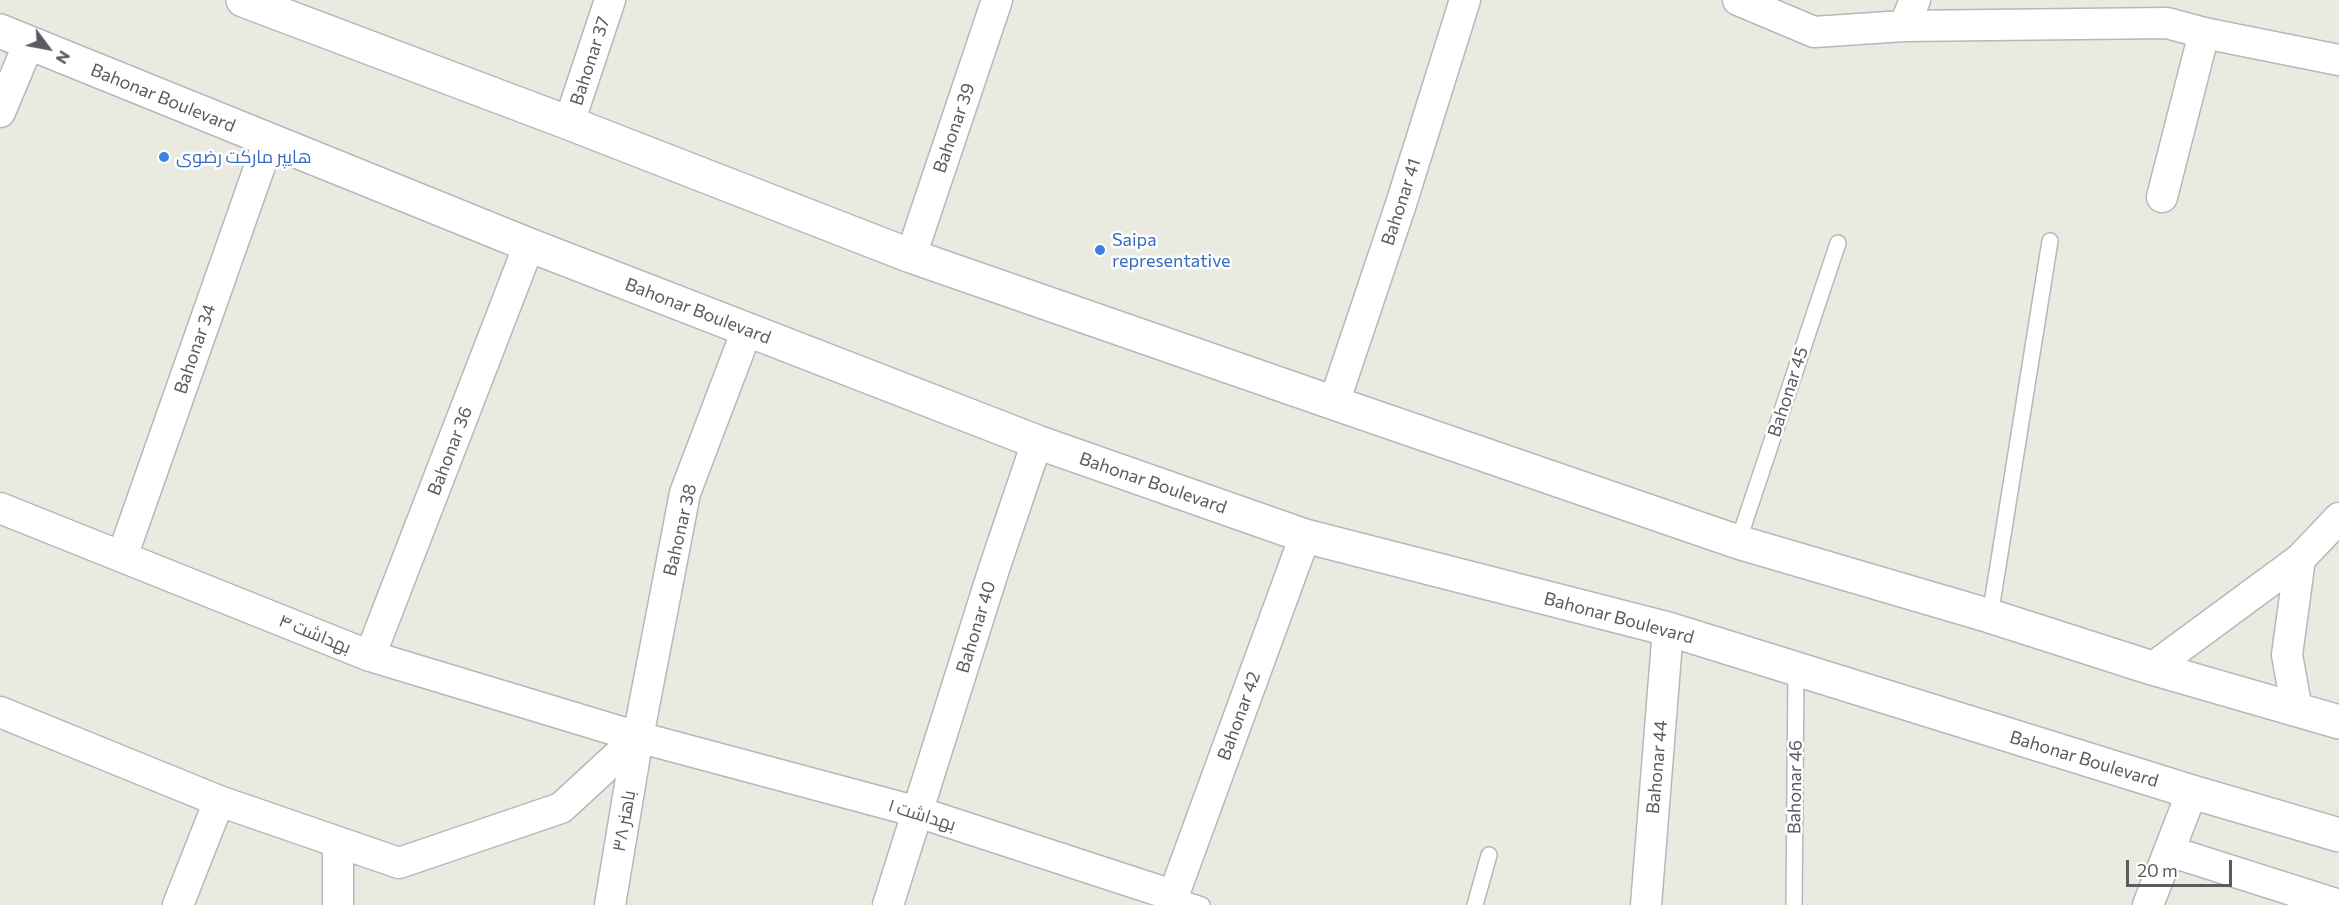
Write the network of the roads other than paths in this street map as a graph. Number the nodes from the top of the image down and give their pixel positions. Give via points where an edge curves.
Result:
1 (243, 0) edge
2 (610, 0) edge
3 (997, 0) edge
4 (1465, 0) edge
5 (1738, 0) edge
6 (2168, 11) edge
7 (1909, 13) edge
8 (2204, 33) junction
9 (14, 37) edge
10 (2339, 60) edge
11 (0, 112) edge
12 (569, 123) junction
13 (269, 140) junction
14 (2162, 197) dead end
15 (2050, 241) dead end
16 (1838, 243) dead end
17 (529, 245) junction
18 (911, 256) junction
19 (747, 330) junction
20 (1334, 403) junction
21 (1037, 442) junction
22 (0, 508) edge
23 (2339, 518) edge
24 (1305, 536) junction
25 (1738, 542) junction
26 (122, 557) junction
27 (2300, 559) junction
28 (1990, 616) junction
29 (1668, 629) junction
30 (370, 656) junction
31 (2152, 668) junction
32 (1796, 669) junction
33 (2296, 710) junction
34 (0, 712) edge
35 (2339, 722) edge
36 (638, 737) junction
37 (2192, 792) junction
38 (219, 801) junction
39 (918, 812) junction
40 (2339, 835) edge
41 (338, 842) junction
42 (2169, 850) junction
43 (1489, 855) dead end
44 (1171, 900) edge
45 (178, 905) edge
46 (338, 905) edge
47 (610, 905) edge
48 (888, 905) edge
49 (1202, 905) edge
50 (1475, 905) edge
51 (1646, 905) edge
52 (1794, 905) edge
53 (2148, 905) edge
54 (2339, 905) edge

1 - 12 main road
2 - 12 street, Bahonar 37
3 - 18 street, Bahonar 39
4 - 20 street, Bahonar 41
5 - 7 street via 1814,32
6 - 7 street
6 - 8 street
8 - 10 street
8 - 14 street
9 - 11 street
9 - 13 main road, Bahonar Boulevard
12 - 18 main road
13 - 17 main road, Bahonar Boulevard
13 - 26 street, Bahonar 34
15 - 28 lane
16 - 25 lane, Bahonar 45
17 - 19 main road, Bahonar Boulevard
17 - 30 street, Bahonar 36
18 - 20 main road
19 - 21 main road, Bahonar Boulevard
19 - 36 street, Bahonar 38 via 685,493
20 - 25 main road
21 - 24 main road, Bahonar Boulevard
21 - 39 street, Bahonar 40
22 - 26 street, بهداشت ۴
23 - 27 street
24 - 29 main road, Bahonar Boulevard
24 - 44 street, Bahonar 42
25 - 28 main road
26 - 30 street, بهداشت ۴
27 - 31 street
27 - 33 street via 2287,655
28 - 31 main road
29 - 32 main road, Bahonar Boulevard
29 - 51 street, Bahonar 44
30 - 36 street, بهداشت ۴
31 - 33 main road
32 - 37 main road, Bahonar Boulevard
32 - 52 lane, Bahonar 46
33 - 35 main road
34 - 38 street
36 - 39 street, بهداشت ۱
36 - 41 street via 561,808 399,863
36 - 47 street, باهنر ۳۸
37 - 40 main road, Bahonar Boulevard
37 - 42 street
38 - 41 street
38 - 45 street
39 - 44 street, بهداشت ۱
39 - 48 street, Bahonar 40
41 - 46 street
42 - 53 street
42 - 54 street
43 - 50 lane
44 - 49 lane, بهداشت ۱

